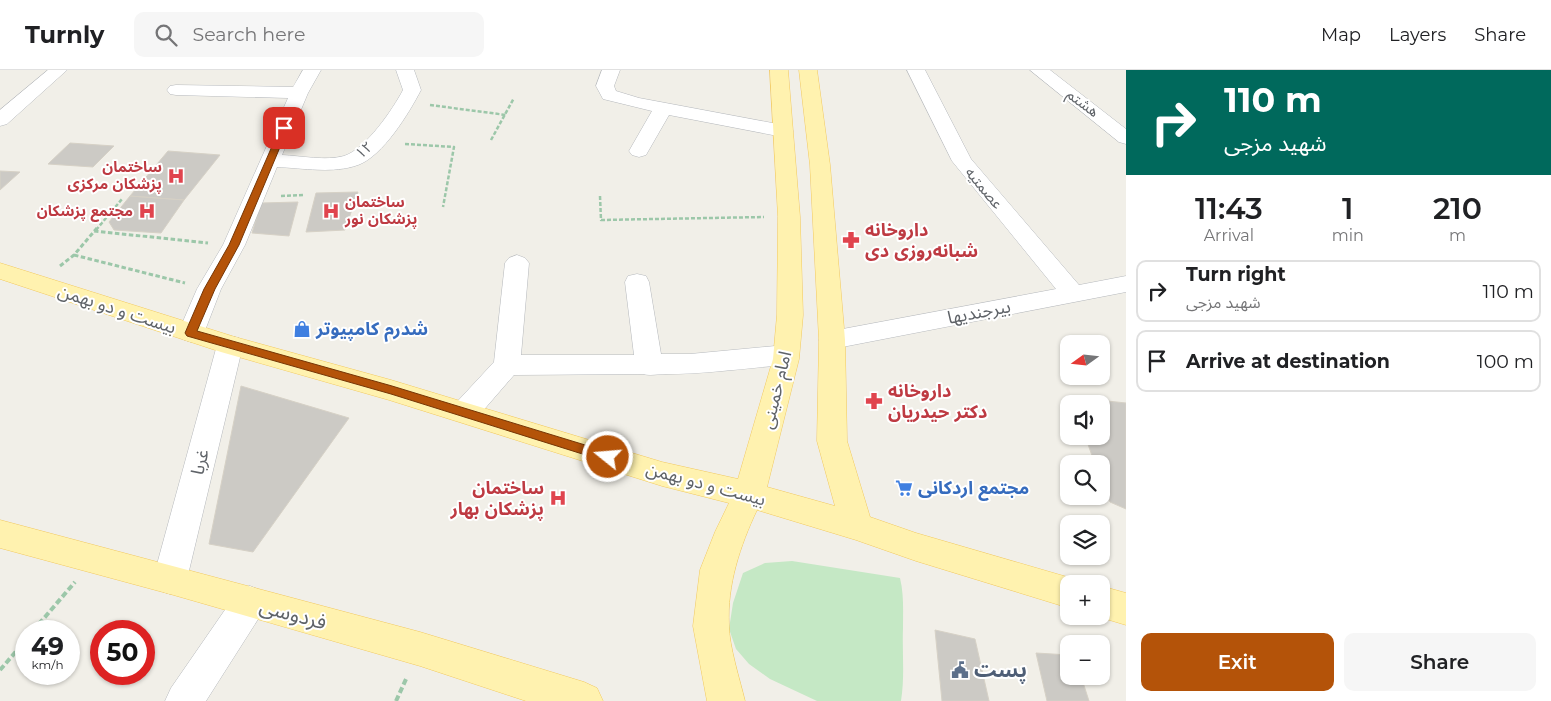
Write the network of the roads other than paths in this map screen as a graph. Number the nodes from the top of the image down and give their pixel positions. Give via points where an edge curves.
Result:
1 (58, 70) edge
2 (312, 70) edge
3 (405, 70) edge
4 (611, 70) edge
5 (778, 70) edge
6 (808, 70) edge
7 (916, 70) edge
8 (1039, 70) edge
9 (182, 83) dead end
10 (298, 93) junction
11 (663, 108) junction
12 (1126, 112) edge
13 (1098, 114) junction
14 (0, 120) edge
15 (783, 130) junction
16 (1126, 138) edge
17 (639, 151) dead end
18 (269, 161) junction
19 (517, 263) dead end
20 (0, 271) edge
21 (637, 282) dead end
22 (1126, 284) edge
23 (1073, 293) junction
24 (191, 333) junction
25 (832, 340) junction
26 (230, 345) junction
27 (786, 355) junction
28 (507, 365) junction
29 (649, 366) junction
30 (465, 412) junction
31 (750, 495) junction
32 (857, 526) junction
33 (0, 534) edge
34 (170, 579) junction
35 (1060, 589) edge
36 (250, 602) junction
37 (1110, 605) edge
38 (1126, 609) edge
39 (184, 701) edge
40 (584, 701) edge
41 (726, 701) edge

1 - 14 street
2 - 10 street
3 - 18 street, ۱۲ via 412,90 407,102 363,154 352,161 340,163
4 - 11 street via 606,86 609,95
5 - 15 main road, امام خمینی
6 - 25 main road via 820,165
7 - 23 street, عصمتیه via 962,162
8 - 13 street, هشتم
9 - 10 street
10 - 18 street
11 - 15 street
11 - 17 street
12 - 13 street
13 - 16 street, هشتم
15 - 27 main road, امام خمینی via 789,217 790,315
18 - 24 street via 234,245
19 - 28 street
20 - 24 main road, بیست و دو بهمن
21 - 29 street
22 - 23 street, بیرجندیها
23 - 25 street, بیرجندیها
24 - 26 main road, بیست و دو بهمن
25 - 32 main road via 832,441
26 - 30 main road, بیست و دو بهمن
26 - 34 street, غربا
27 - 29 street
27 - 31 main road, امام خمینی
28 - 29 street
28 - 30 street
30 - 31 main road, بیست و دو بهمن via 662,474
31 - 32 main road, بیست و دو بهمن
31 - 41 main road, امام خمینی via 717,570 711,626
32 - 35 main road, بیست و دو بهمن
33 - 34 main road, فردوسی
34 - 36 main road, فردوسی
36 - 39 street
36 - 40 main road, فردوسی via 420,649
37 - 38 main road

